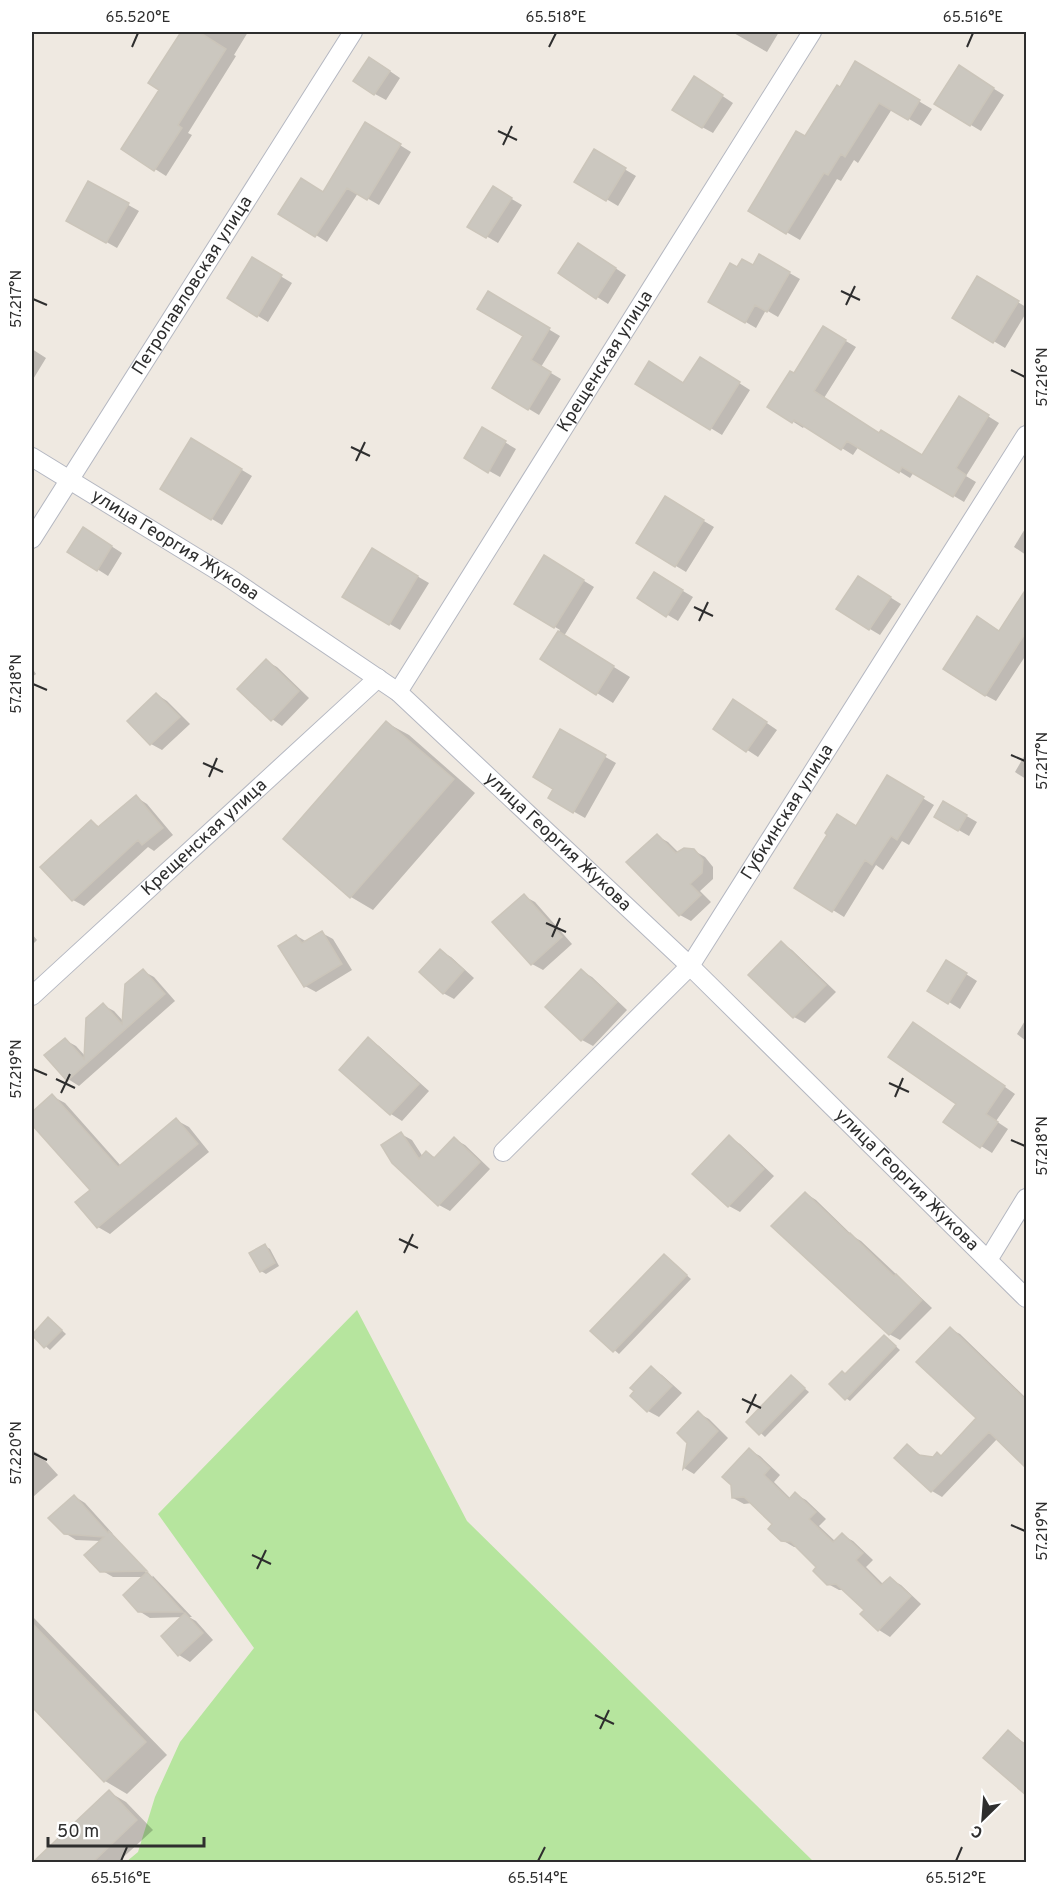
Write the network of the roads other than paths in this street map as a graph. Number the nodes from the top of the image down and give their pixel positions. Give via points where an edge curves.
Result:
1 (353, 32) edge
2 (812, 32) edge
3 (1026, 435) edge
4 (32, 457) edge
5 (69, 480) junction
6 (32, 539) edge
7 (378, 678) junction
8 (398, 692) junction
9 (690, 966) junction
10 (32, 996) edge
11 (503, 1152) dead end
12 (1026, 1198) edge
13 (988, 1260) junction
14 (1026, 1298) edge

1 - 5 street, Петропавловская улица
2 - 8 street, Крещенская улица
3 - 9 street, Губкинская улица
4 - 5 street, улица Георгия Жукова
5 - 6 street, Петропавловская улица
5 - 7 street, улица Георгия Жукова via 228,577
7 - 8 street, улица Георгия Жукова
7 - 10 street, Крещенская улица
8 - 9 street, улица Георгия Жукова
9 - 11 street, Губкинская улица
9 - 13 street, улица Георгия Жукова
12 - 13 street
13 - 14 street, улица Георгия Жукова

